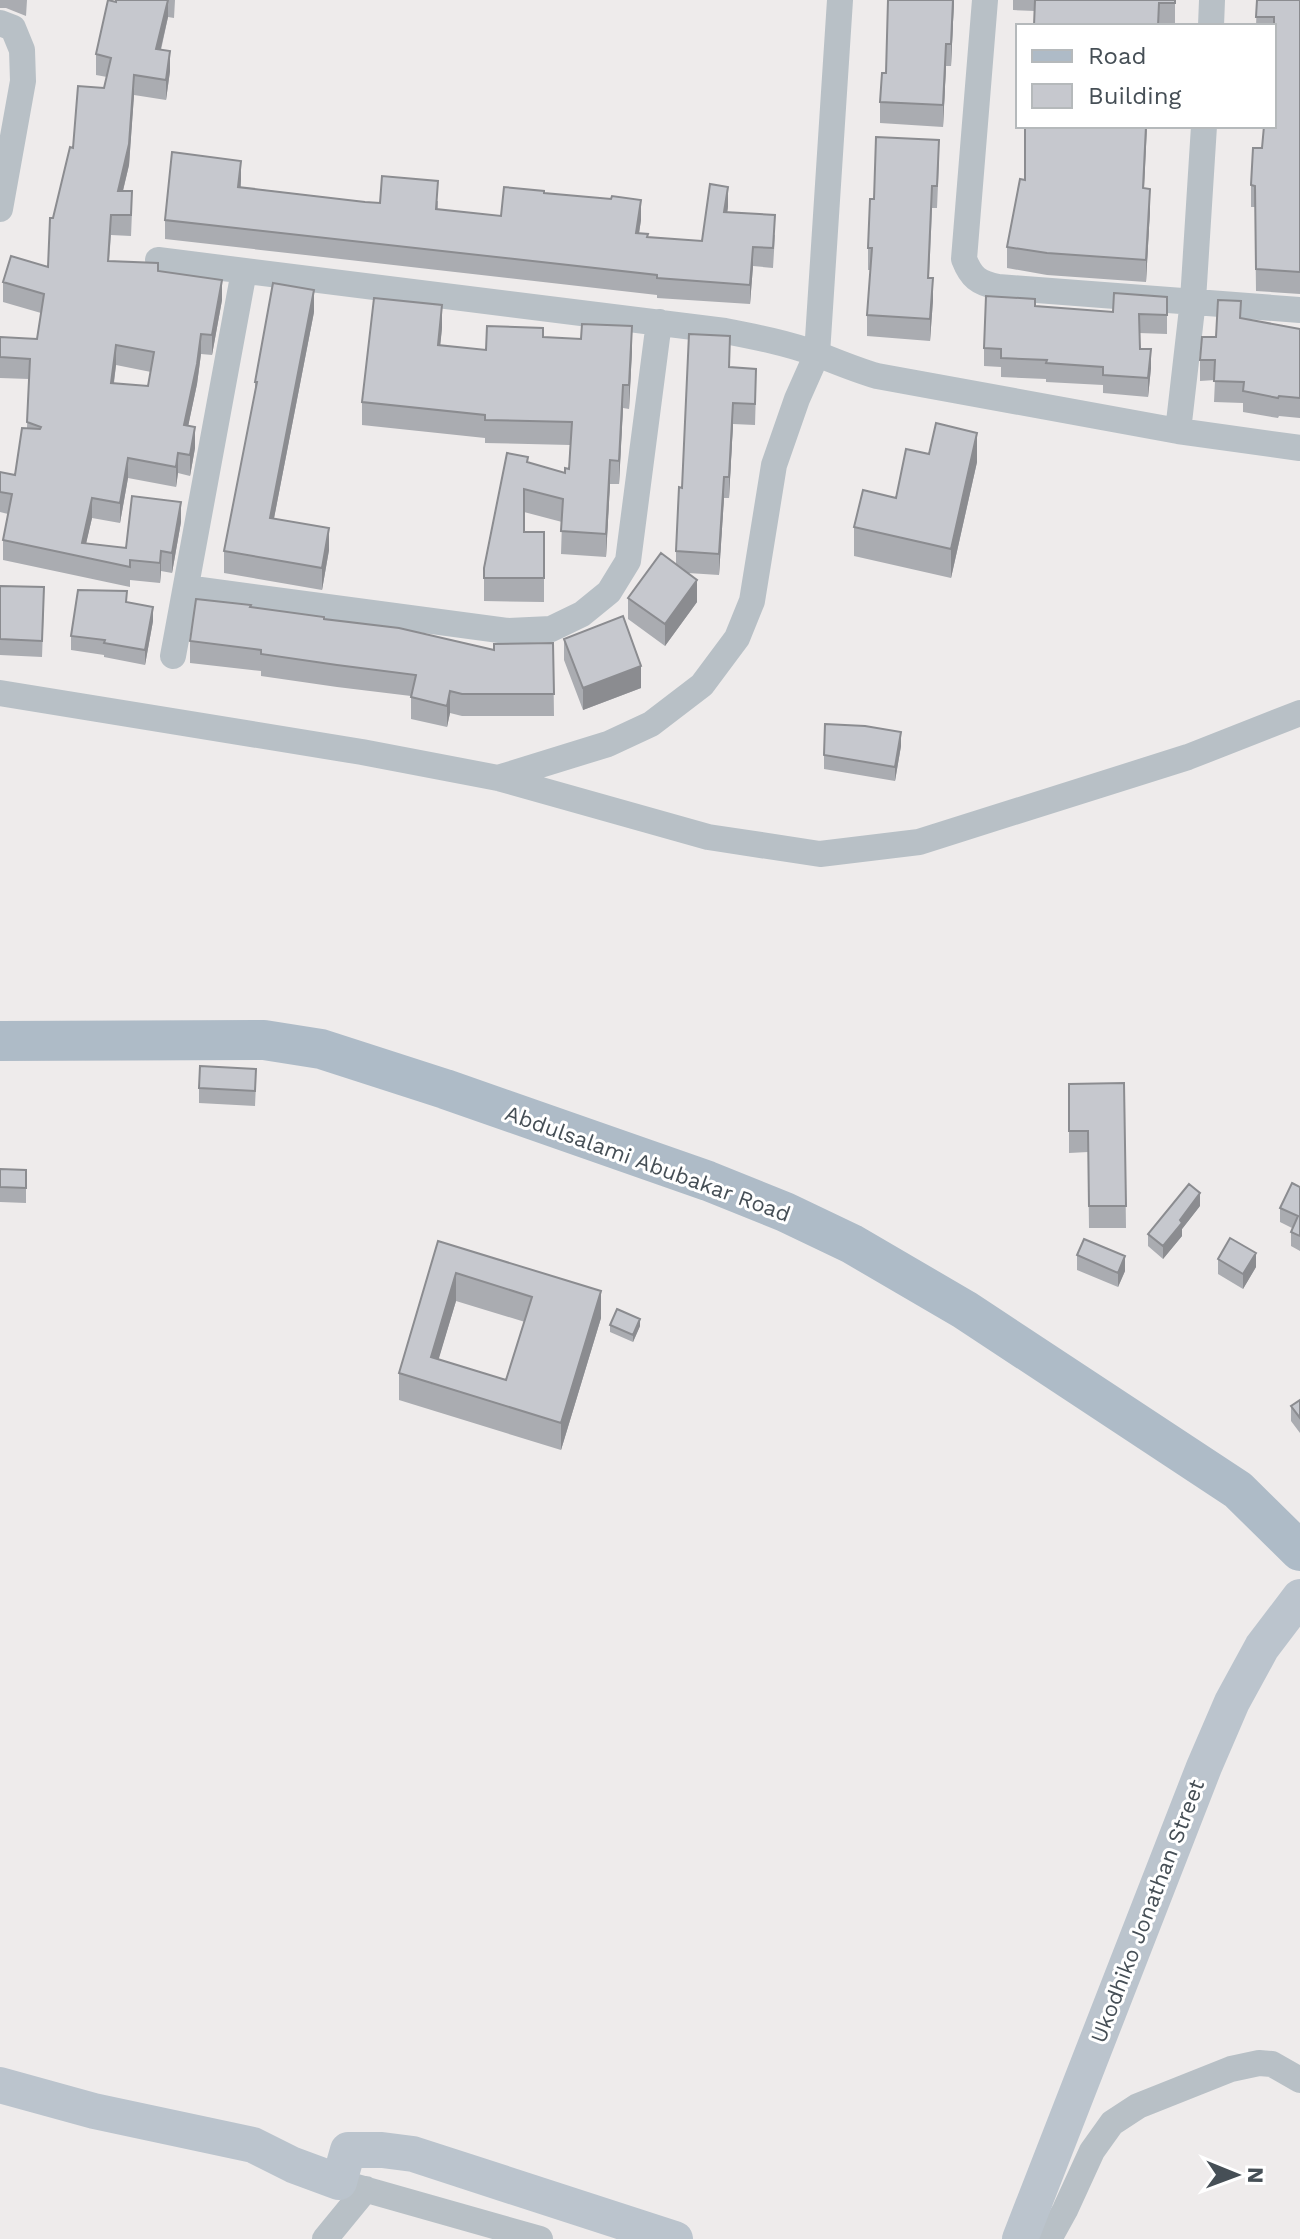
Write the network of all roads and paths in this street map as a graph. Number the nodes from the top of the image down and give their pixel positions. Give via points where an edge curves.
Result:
1 (840, 0) edge
2 (985, 0) edge
3 (1212, 0) edge
4 (0, 23) edge
5 (1211, 24) edge
6 (1204, 128) edge
7 (0, 209) edge
8 (158, 260) edge
9 (244, 271) junction
10 (1193, 300) junction
11 (1300, 310) edge
12 (659, 322) junction
13 (817, 354) junction
14 (1178, 431) junction
15 (1300, 448) edge
16 (186, 588) junction
17 (173, 656) dead end
18 (0, 693) edge
19 (1300, 713) edge
20 (498, 778) junction
21 (0, 1041) edge
22 (1300, 1551) edge
23 (1300, 1597) edge
24 (1300, 2080) edge
25 (0, 2085) edge
26 (353, 2186) junction
27 (325, 2239) edge
28 (540, 2239) edge
29 (675, 2239) edge
30 (1020, 2239) edge
31 (1049, 2239) edge

1 - 13 street
2 - 10 street via 964,259 970,275 998,287
3 - 5 street
4 - 7 street via 13,28 22,50 23,81
6 - 10 street
8 - 9 street
9 - 12 street
9 - 16 street
10 - 11 street
10 - 14 street
12 - 13 street via 764,338
12 - 16 street via 628,561 609,592 582,614 551,629 507,631
13 - 14 street via 877,376
13 - 20 street via 774,465 752,601 737,638 702,685 651,724 608,744
14 - 15 street
16 - 17 street
18 - 20 street
19 - 20 street via 1188,757 919,842 820,854 708,837
21 - 22 main road, Abdulsalami Abubakar Road via 264,1040 321,1049 721,1186 852,1244 965,1310 1238,1490
23 - 30 street, Ukodhiko Jonathan Street via 1262,1647 1232,1702
24 - 31 street via 1272,2064 1259,2063 1138,2106 1112,2123 1092,2151
25 - 26 street via 253,2145
26 - 27 street
26 - 28 street
26 - 29 street via 348,2150 413,2154

